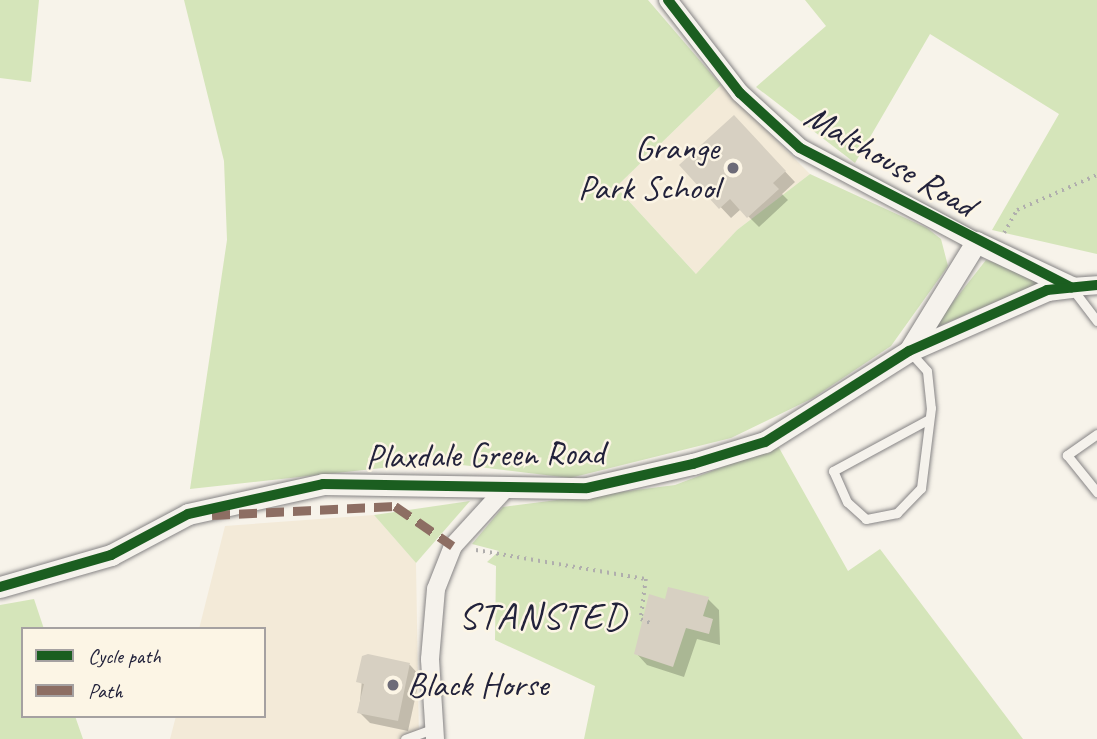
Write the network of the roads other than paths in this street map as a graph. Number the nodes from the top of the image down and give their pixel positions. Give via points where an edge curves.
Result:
1 (667, 0) edge
2 (985, 246) junction
3 (1097, 285) edge
4 (1071, 287) junction
5 (1097, 321) edge
6 (909, 351) junction
7 (929, 419) junction
8 (1097, 434) edge
9 (505, 489) junction
10 (1097, 492) edge
11 (0, 587) edge
12 (435, 734) edge
13 (405, 739) edge

1 - 2 street, Malthouse Road via 740,93 800,148
2 - 4 street
2 - 6 street, Plaxdale Green Road
3 - 4 street
4 - 5 lane
4 - 6 street, Plaxdale Green Road via 1047,290
6 - 7 lane via 927,370
6 - 9 street, Plaxdale Green Road via 765,442 587,488
7 - 7 lane via 921,488 897,513 866,519 847,502 833,471
8 - 10 lane via 1067,455
9 - 11 street, Plaxdale Green Road via 323,484 188,514 111,555
9 - 12 street via 453,545 436,589 430,659
12 - 13 lane

